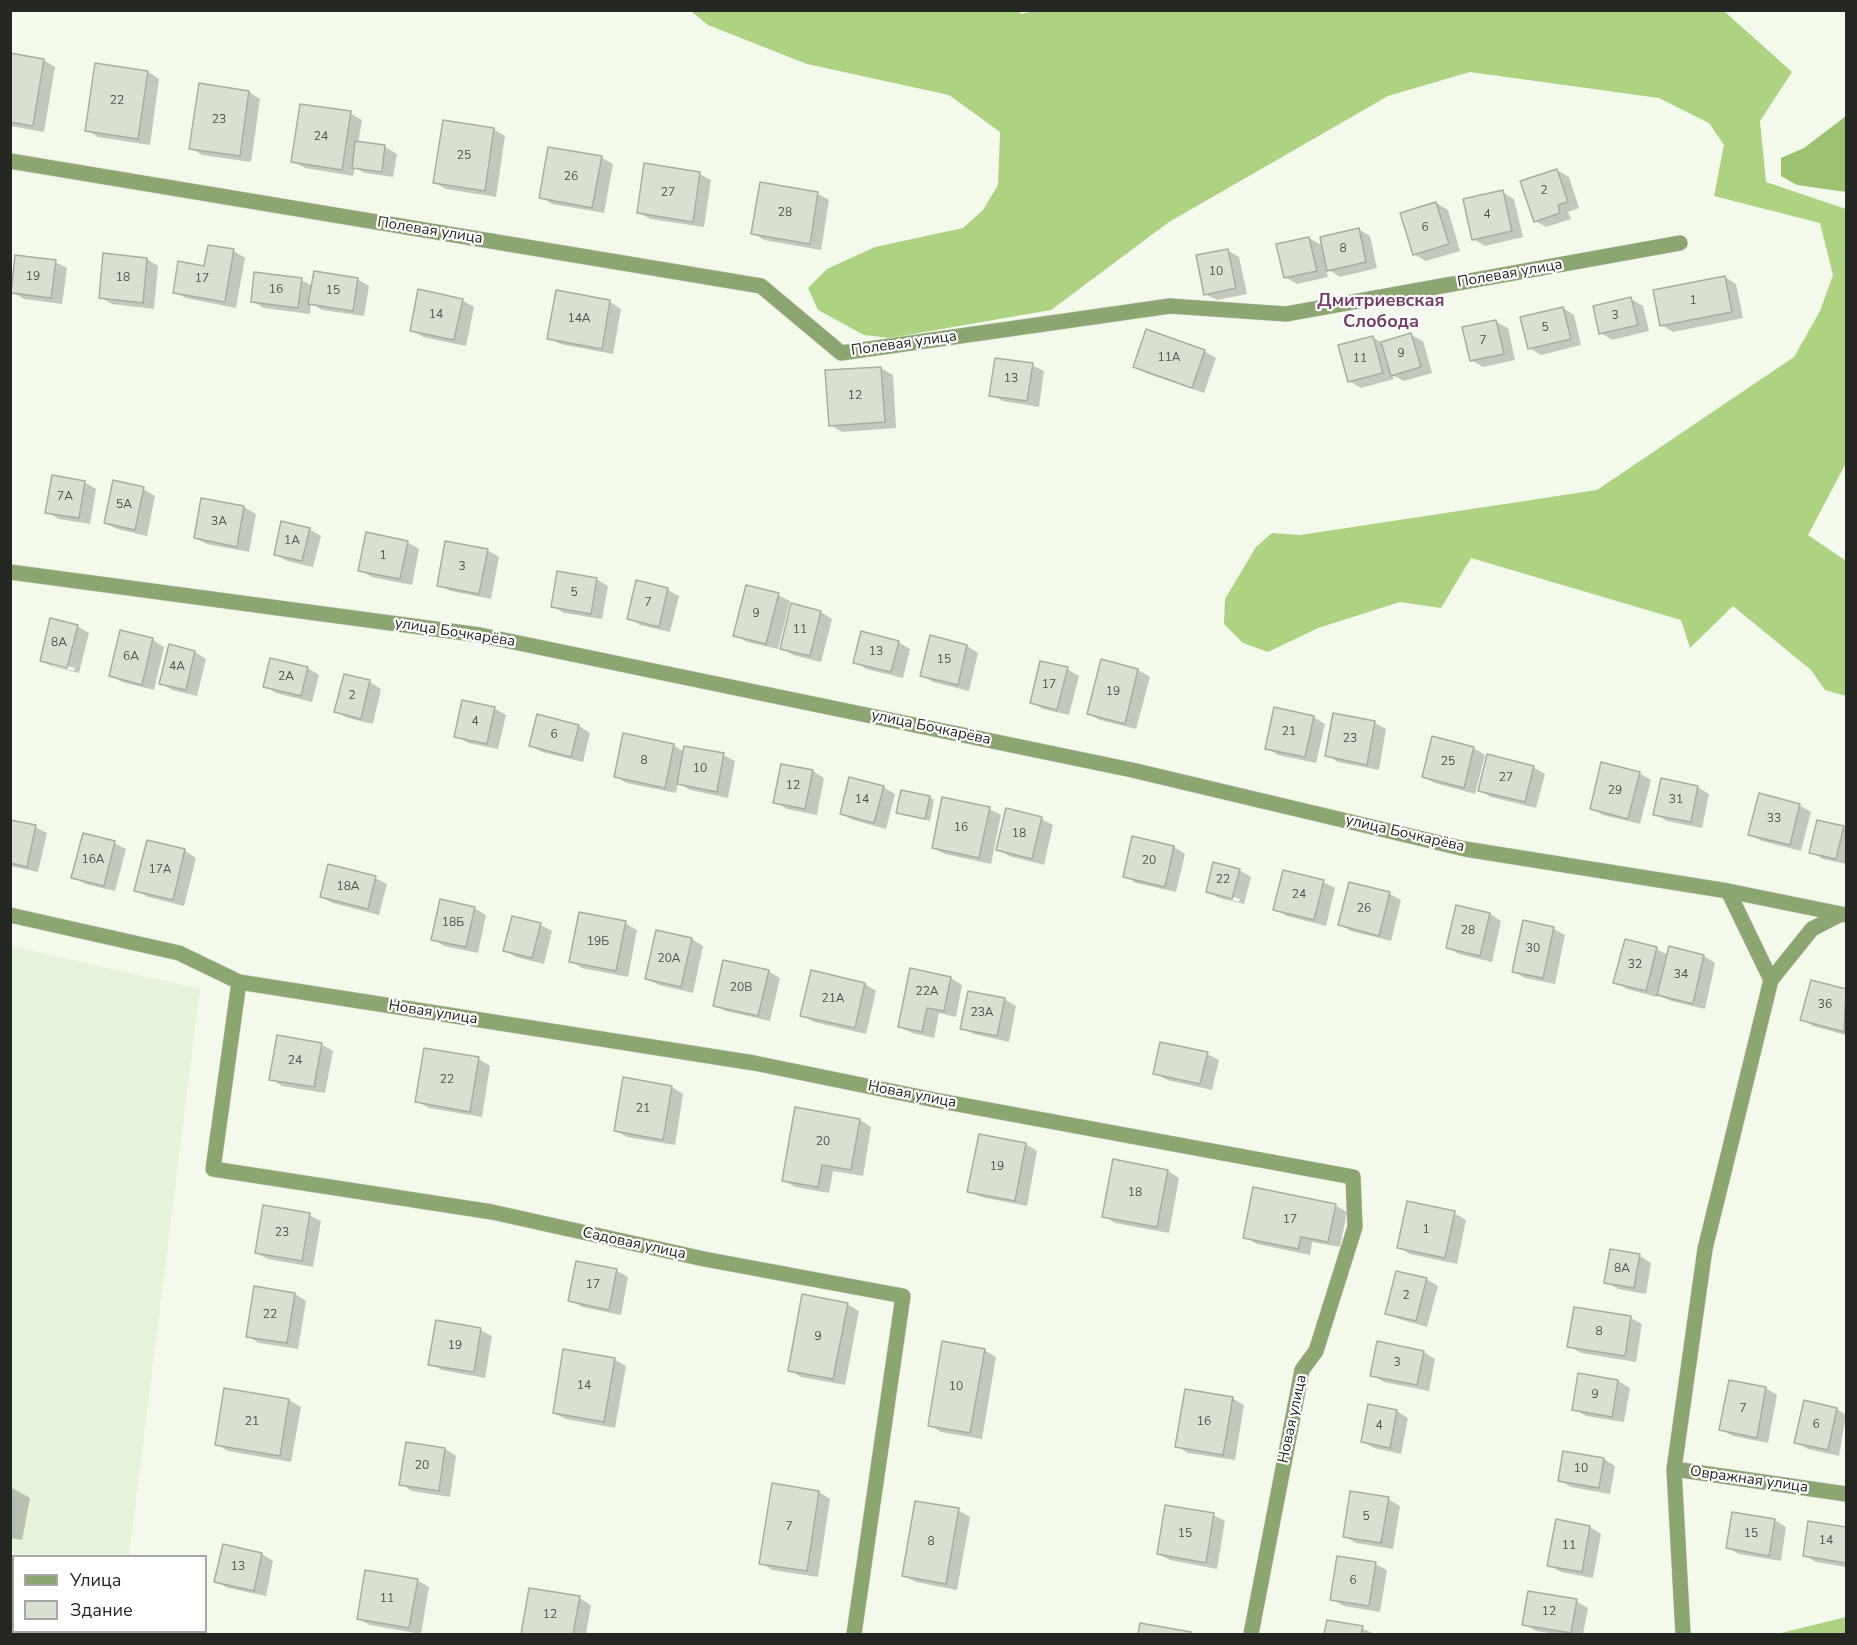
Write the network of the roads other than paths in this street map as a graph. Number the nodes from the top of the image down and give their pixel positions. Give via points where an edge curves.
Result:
1 (10, 161) edge
2 (1680, 243) dead end
3 (10, 572) edge
4 (1728, 891) junction
5 (1844, 914) edge
6 (10, 915) edge
7 (1771, 980) junction
8 (239, 982) junction
9 (1674, 1469) junction
10 (1846, 1494) edge
11 (854, 1635) edge
12 (1251, 1635) edge
13 (1683, 1635) edge

1 - 2 street, Полевая улица via 761,286 841,353 1170,306 1286,314
3 - 4 street, улица Бочкарёва via 480,636 1132,770 1465,849
4 - 5 street, улица Бочкарёва
4 - 7 street
5 - 7 street via 1812,929
6 - 8 street, Новая улица via 179,953
7 - 9 street via 1705,1249
8 - 11 street, Садовая улица via 213,1169 492,1212 704,1259 903,1296
8 - 12 street, Новая улица via 754,1063 1353,1177 1355,1227 1316,1351 1302,1370
9 - 10 street, Овражная улица
9 - 13 street, Овражная улица

